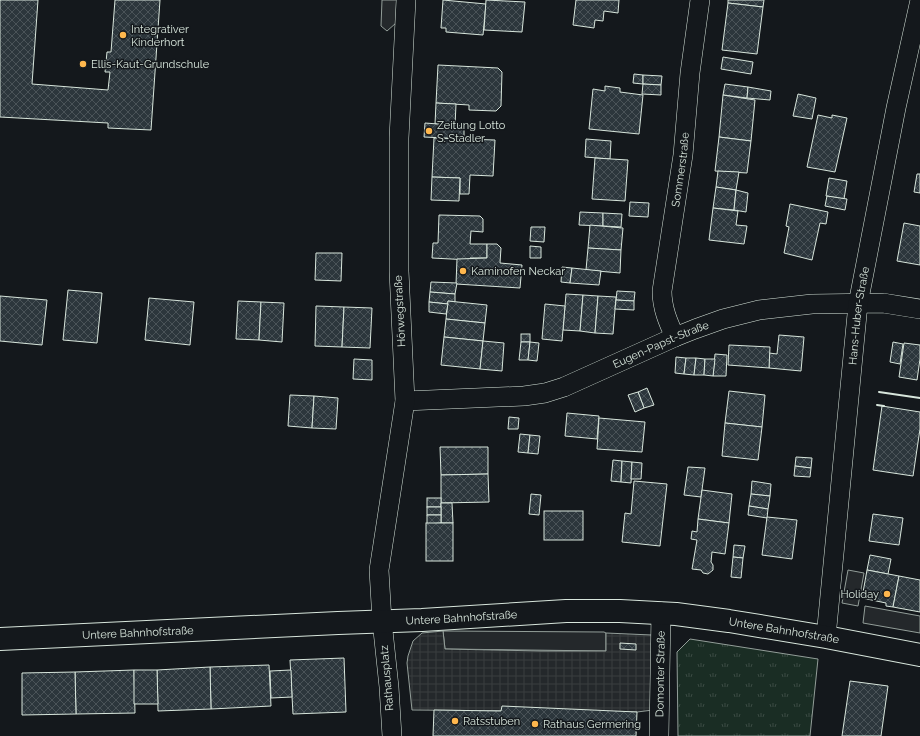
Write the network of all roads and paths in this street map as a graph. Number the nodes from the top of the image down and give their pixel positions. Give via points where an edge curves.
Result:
1 (406, 0) edge
2 (700, 0) edge
3 (920, 0) edge
4 (858, 304) junction
5 (920, 309) edge
6 (675, 337) junction
7 (404, 401) junction
8 (661, 612) junction
9 (382, 621) junction
10 (826, 637) junction
11 (0, 640) edge
12 (920, 655) edge
13 (392, 736) edge
14 (659, 736) edge

1 - 7 street, Hörwegstraße via 399,138 399,271
2 - 6 street, Sommerstraße via 683,155 662,291 666,318
3 - 4 street, Hans-Huber-Straße
4 - 5 street, Eugen-Papst-Straße via 883,303
4 - 6 street, Eugen-Papst-Straße via 812,304 759,310 723,319
4 - 10 street, Hans-Huber-Straße
6 - 7 street, Eugen-Papst-Straße via 564,387 545,393
7 - 9 street, Hörwegstraße via 379,570
8 - 9 street, Untere Bahnhofstraße via 566,611
8 - 10 street, Untere Bahnhofstraße
8 - 14 street, Domonter Straße
9 - 11 street, Untere Bahnhofstraße
9 - 13 street, Rathausplatz
10 - 12 street, Untere Bahnhofstraße

